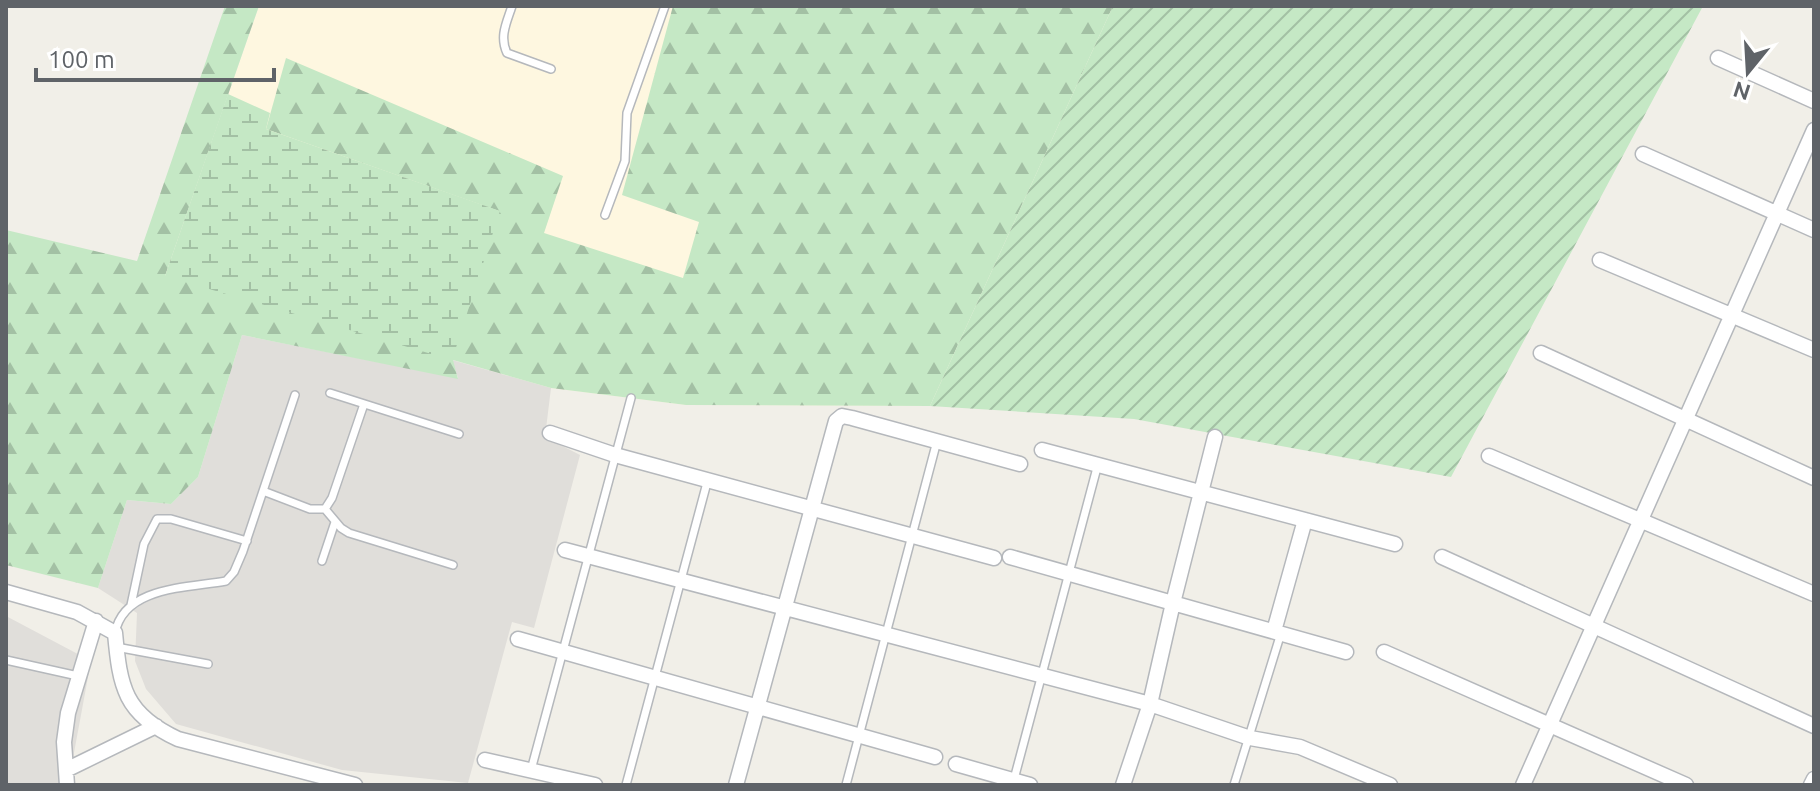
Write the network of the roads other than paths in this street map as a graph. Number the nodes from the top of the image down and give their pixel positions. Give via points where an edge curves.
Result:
1 (512, 6) edge
2 (665, 6) edge
3 (1718, 58) dead end
4 (551, 69) dead end
5 (1814, 101) edge
6 (1814, 130) edge
7 (1643, 154) dead end
8 (1777, 214) junction
9 (605, 215) dead end
10 (1814, 230) edge
11 (1600, 260) dead end
12 (1731, 315) junction
13 (1814, 350) edge
14 (1541, 353) dead end
15 (330, 393) dead end
16 (295, 395) dead end
17 (631, 398) dead end
18 (364, 404) junction
19 (1685, 419) junction
20 (550, 433) dead end
21 (459, 434) dead end
22 (1215, 437) dead end
23 (937, 441) junction
24 (1042, 450) dead end
25 (615, 455) junction
26 (1489, 456) dead end
27 (1020, 464) dead end
28 (1098, 464) junction
29 (1814, 478) edge
30 (708, 479) junction
31 (263, 491) junction
32 (1203, 491) junction
33 (813, 507) junction
34 (325, 509) junction
35 (1305, 520) junction
36 (1641, 521) junction
37 (335, 522) junction
38 (912, 535) junction
39 (247, 541) junction
40 (1395, 544) dead end
41 (565, 550) dead end
42 (590, 557) junction
43 (1010, 557) dead end
44 (1442, 557) dead end
45 (994, 558) dead end
46 (322, 561) dead end
47 (453, 565) dead end
48 (1069, 573) junction
49 (680, 581) junction
50 (6, 592) edge
51 (1814, 594) edge
52 (1173, 603) junction
53 (131, 605) junction
54 (783, 609) junction
55 (96, 621) junction
56 (1594, 626) junction
57 (1277, 632) junction
58 (887, 636) junction
59 (518, 639) dead end
60 (115, 640) junction
61 (563, 652) junction
62 (1346, 652) dead end
63 (1384, 652) dead end
64 (6, 660) edge
65 (208, 664) dead end
66 (78, 676) junction
67 (1043, 676) junction
68 (655, 679) junction
69 (1150, 704) junction
70 (758, 707) junction
71 (1550, 725) junction
72 (156, 726) junction
73 (1814, 726) edge
74 (859, 736) junction
75 (1250, 738) junction
76 (935, 757) dead end
77 (485, 760) dead end
78 (956, 764) dead end
79 (531, 770) junction
80 (66, 778) edge
81 (1814, 779) edge
82 (1013, 783) edge
83 (355, 785) edge
84 (595, 785) edge
85 (626, 785) edge
86 (736, 785) edge
87 (846, 785) edge
88 (1030, 785) edge
89 (1123, 785) edge
90 (1234, 785) edge
91 (1390, 785) edge
92 (1523, 785) edge
93 (1686, 785) edge
94 (1811, 785) edge

1 - 4 lane via 503,31 507,53
2 - 9 lane via 627,113 625,161
3 - 5 street
6 - 8 street
7 - 8 street
8 - 10 street
8 - 12 street
11 - 12 street
12 - 13 street
12 - 19 street
14 - 19 street
15 - 18 lane
16 - 31 lane
17 - 25 lane
18 - 21 lane
18 - 34 lane
19 - 29 street
19 - 36 street
20 - 25 street
22 - 32 street
23 - 27 street
23 - 33 street via 842,416 836,421
23 - 38 lane
24 - 28 street
25 - 30 street
25 - 42 lane
26 - 36 street
28 - 32 street
28 - 48 lane
30 - 33 street
30 - 49 lane
31 - 34 lane via 310,509
31 - 39 lane
32 - 35 street
32 - 52 street
33 - 38 street
33 - 54 street
34 - 37 lane
35 - 40 street
35 - 57 street
36 - 51 street
36 - 56 street
37 - 46 lane
37 - 47 lane via 349,533
38 - 45 street
38 - 58 lane
39 - 53 lane via 226,581 167,590
39 - 53 lane via 157,519 144,544
41 - 42 street
42 - 49 street
42 - 61 lane
43 - 48 street
44 - 56 street
48 - 52 street
48 - 67 lane
49 - 54 street
49 - 68 lane
50 - 55 street
52 - 57 street
52 - 69 street
53 - 60 lane via 121,613
54 - 58 street
54 - 70 street
55 - 60 street
55 - 66 street
56 - 71 street
56 - 73 street
57 - 62 street
57 - 75 lane
58 - 67 street
58 - 74 lane
59 - 61 street
60 - 65 lane
60 - 72 street via 126,698
61 - 68 street
61 - 79 lane
63 - 71 street
64 - 66 lane
66 - 80 street via 64,742
67 - 69 street
67 - 82 lane
68 - 70 street
68 - 85 lane
69 - 75 street
69 - 89 street
70 - 74 street
70 - 86 street
71 - 92 street
71 - 93 street
72 - 80 street
72 - 83 street via 178,739
74 - 76 street
74 - 87 lane
75 - 90 lane
75 - 91 street via 1300,747
77 - 79 street
78 - 82 street
79 - 84 street
81 - 94 street
82 - 88 street

